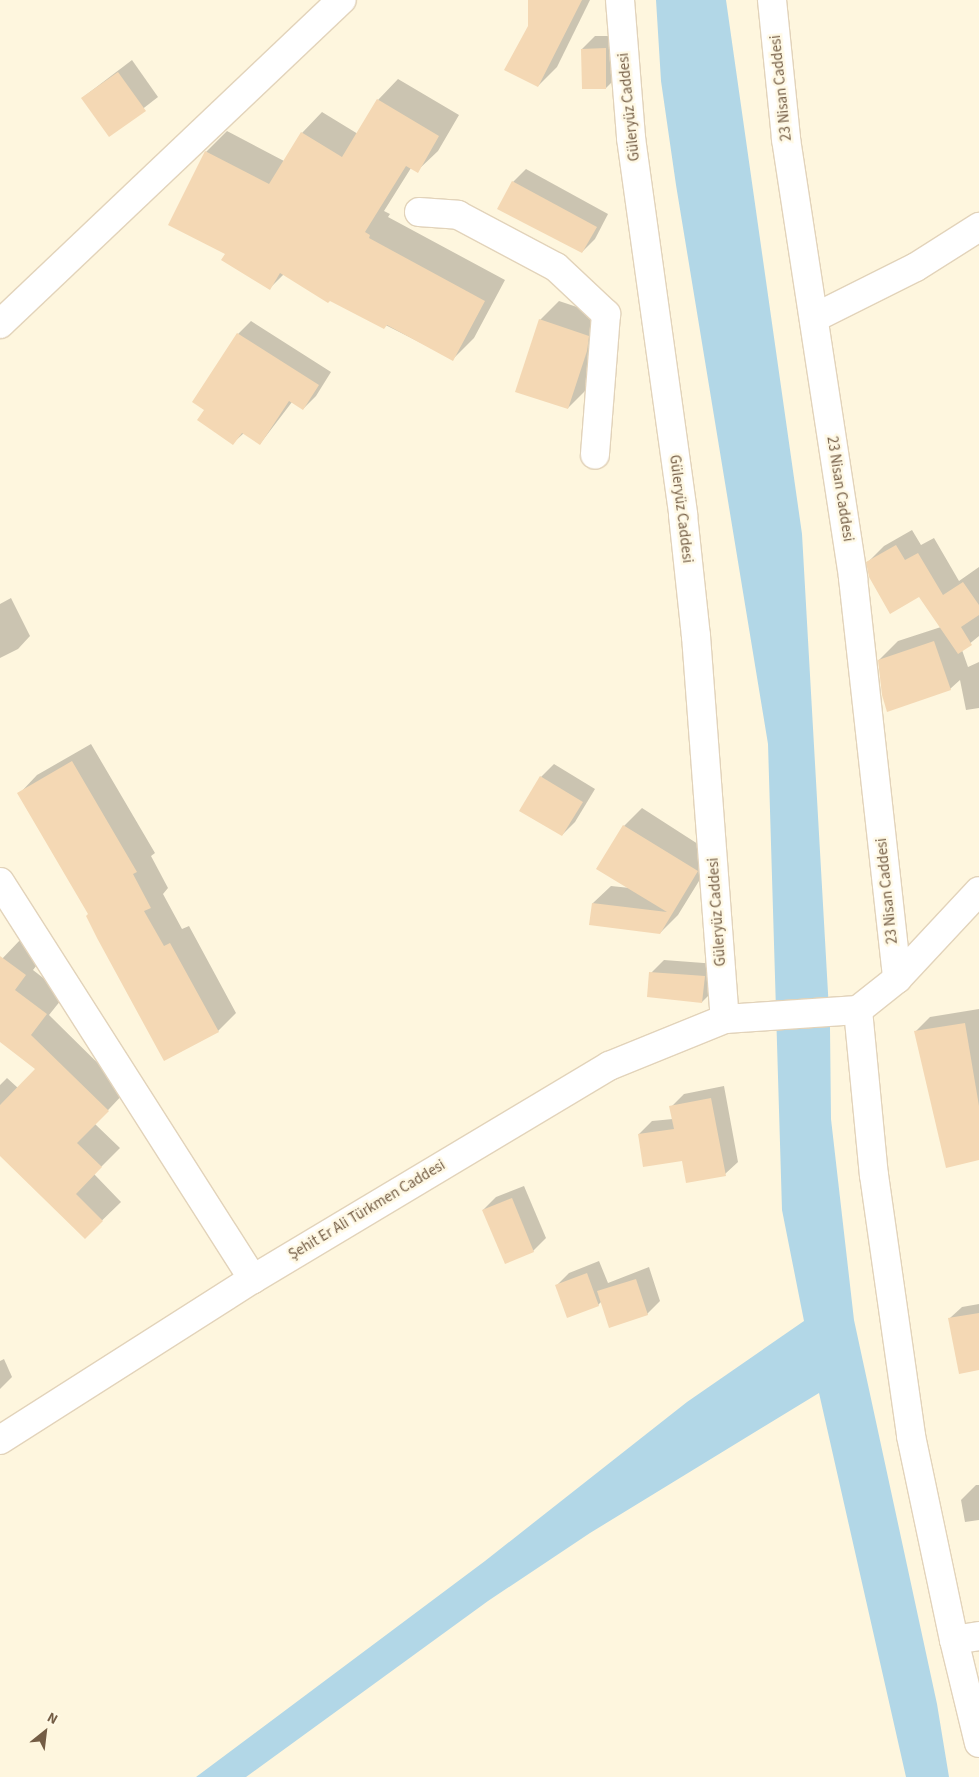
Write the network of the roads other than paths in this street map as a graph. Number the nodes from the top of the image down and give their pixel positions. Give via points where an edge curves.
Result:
1 (342, 0) edge
2 (620, 0) edge
3 (772, 0) edge
4 (419, 212) dead end
5 (979, 227) edge
6 (814, 318) junction
7 (0, 324) edge
8 (595, 455) dead end
9 (0, 882) edge
10 (979, 891) edge
11 (7, 914) edge
12 (897, 979) junction
13 (858, 1010) junction
14 (738, 1017) junction
15 (253, 1279) junction
16 (0, 1440) edge
17 (966, 1638) edge
18 (979, 1742) edge

1 - 7 street
2 - 14 street, Güleryüz Caddesi via 631,138 691,589
3 - 6 street, 23 Nisan Caddesi via 786,139
4 - 8 street via 458,215 556,267 606,314
5 - 6 street via 916,267
6 - 12 street, 23 Nisan Caddesi via 853,578
9 - 11 street
10 - 12 street
11 - 15 street
12 - 13 street
13 - 14 street, Şehit Er Ali Türkmen Caddesi
13 - 17 street via 874,1175 912,1436
14 - 15 street, Şehit Er Ali Türkmen Caddesi via 608,1066
15 - 16 street, Şehit Er Ali Türkmen Caddesi
17 - 18 street

